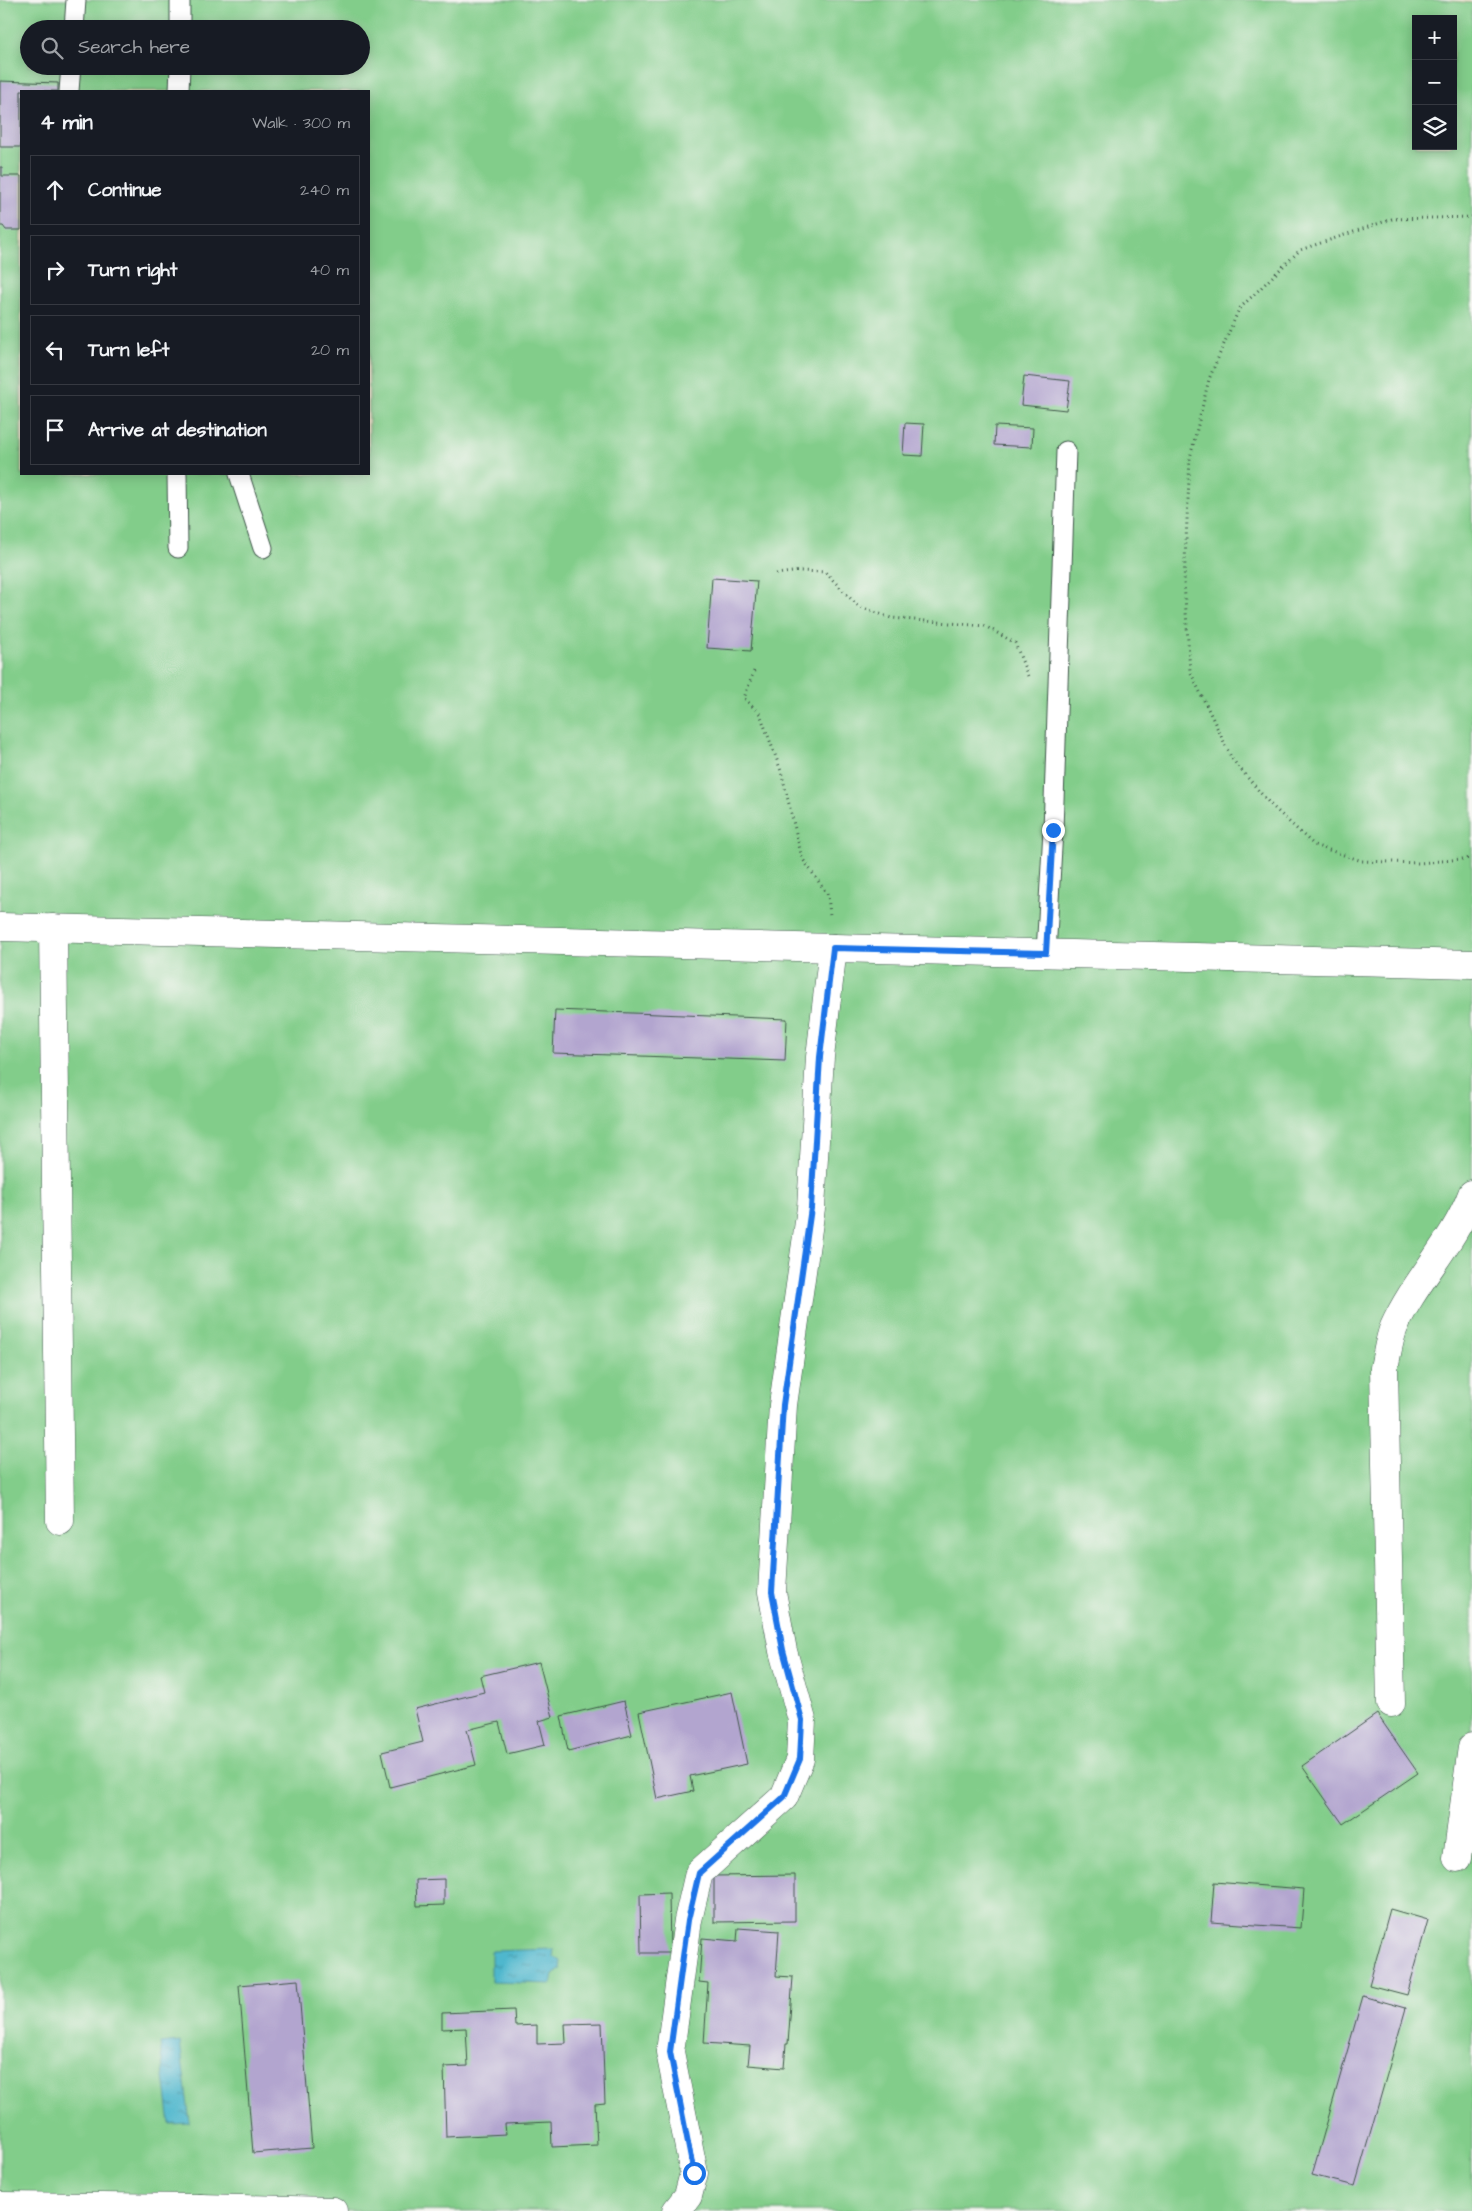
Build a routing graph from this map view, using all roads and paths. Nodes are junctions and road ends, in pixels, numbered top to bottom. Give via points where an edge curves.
1 (76, 0) edge
2 (180, 0) edge
3 (75, 20) edge
4 (180, 20) edge
5 (70, 75) edge
6 (180, 75) edge
7 (69, 90) edge
8 (179, 90) edge
9 (1472, 218) edge
10 (1066, 451) dead end
11 (177, 475) edge
12 (239, 475) edge
13 (178, 548) dead end
14 (262, 548) dead end
15 (776, 574) dead end
16 (754, 671) dead end
17 (1031, 684) dead end
18 (1472, 858) edge
19 (0, 926) edge
20 (53, 928) junction
21 (833, 948) junction
22 (1046, 953) junction
23 (1472, 964) edge
24 (1472, 1194) edge
25 (60, 1521) dead end
26 (1391, 1703) dead end
27 (1472, 1747) edge
28 (1457, 1858) dead end
29 (0, 2206) edge
30 (200, 2210) edge
31 (333, 2211) edge
32 (676, 2211) edge

1 - 3 lane
2 - 4 lane
5 - 7 lane
6 - 8 lane
9 - 18 path via 1392,219 1300,250 1239,309 1209,379 1190,458 1184,582 1190,671 1232,759 1270,804 1314,845 1362,861 1420,863
10 - 22 lane
11 - 13 lane
12 - 14 lane
15 - 17 path via 825,572 858,606 891,618 985,626 1015,643
16 - 21 path via 744,698 760,714 781,772 802,858 828,895
19 - 20 street
20 - 21 street
20 - 25 street
21 - 22 street
21 - 32 street via 820,1057 811,1208 783,1405 772,1592 783,1650 802,1720 800,1759 784,1797 699,1873 688,1920 670,2052 694,2173 688,2196
22 - 23 street
24 - 26 street via 1456,1229 1393,1328 1384,1368
27 - 28 street
29 - 30 street
30 - 31 street

